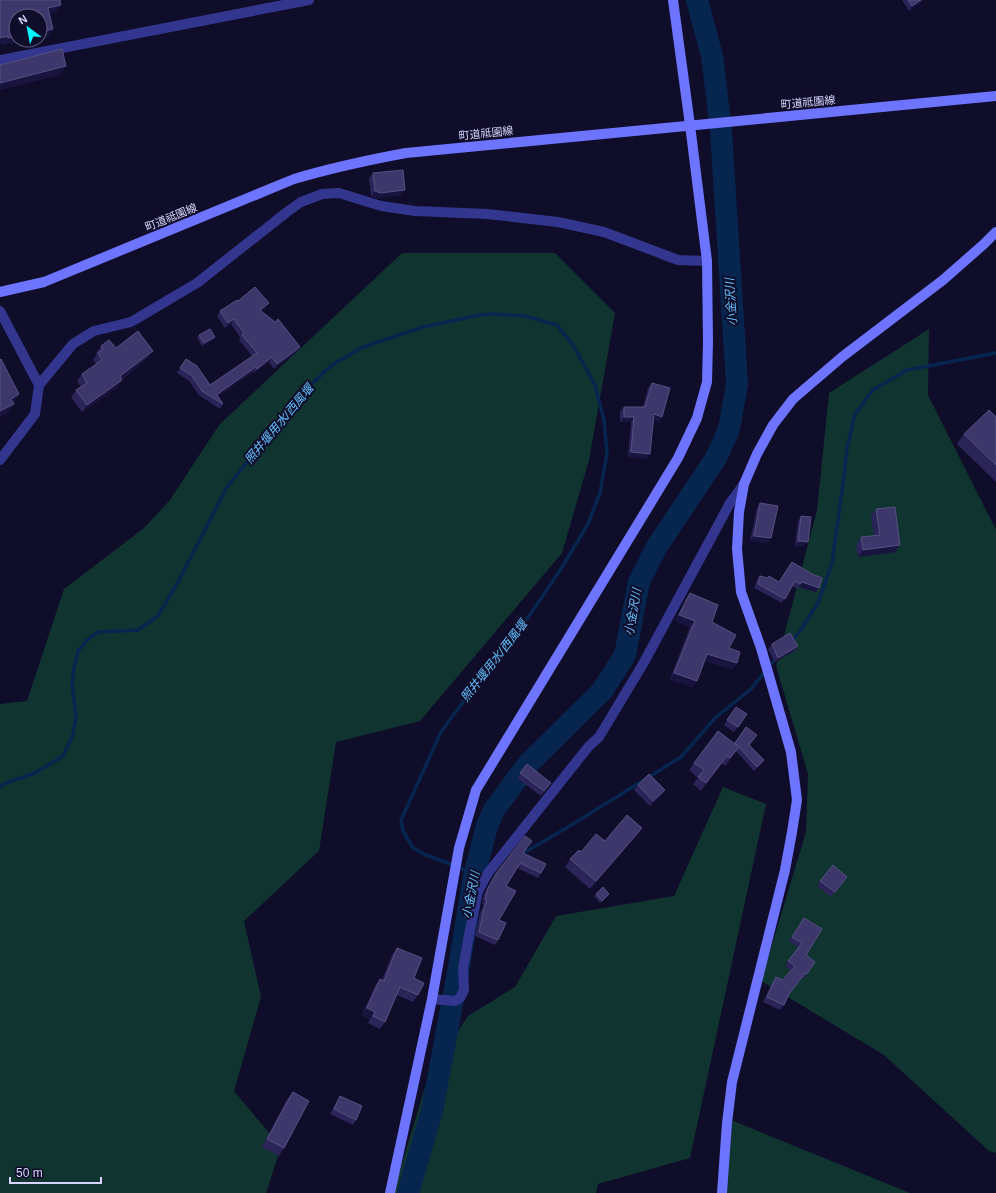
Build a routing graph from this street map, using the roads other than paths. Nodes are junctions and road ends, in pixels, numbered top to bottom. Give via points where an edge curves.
1 (309, 0) edge
2 (672, 0) edge
3 (0, 60) edge
4 (996, 96) edge
5 (690, 125) junction
6 (996, 232) edge
7 (707, 261) junction
8 (0, 292) edge
9 (0, 311) edge
10 (39, 385) junction
11 (0, 460) edge
12 (744, 484) junction
13 (432, 999) junction
14 (390, 1193) edge
15 (722, 1193) edge

1 - 3 street
2 - 5 street
4 - 5 street, 町道祗園線
5 - 7 street
5 - 8 street, 町道祗園線 via 406,153 333,168 294,179 44,282
6 - 12 street via 943,280 793,398 773,425
7 - 10 street via 678,260 604,232 558,222 487,214 415,211 381,206 339,193 322,194 302,202 287,212 197,283 131,322 94,331 73,344
7 - 13 street via 707,382 697,418 678,458 476,790 459,848
9 - 10 street
10 - 11 street via 35,414
12 - 13 street via 730,503 643,664 599,737 589,746 493,867 478,891 464,968 464,990 460,998 456,1001
12 - 15 street via 737,549 741,592 761,648 791,752 797,800 783,877 732,1082
13 - 14 street

